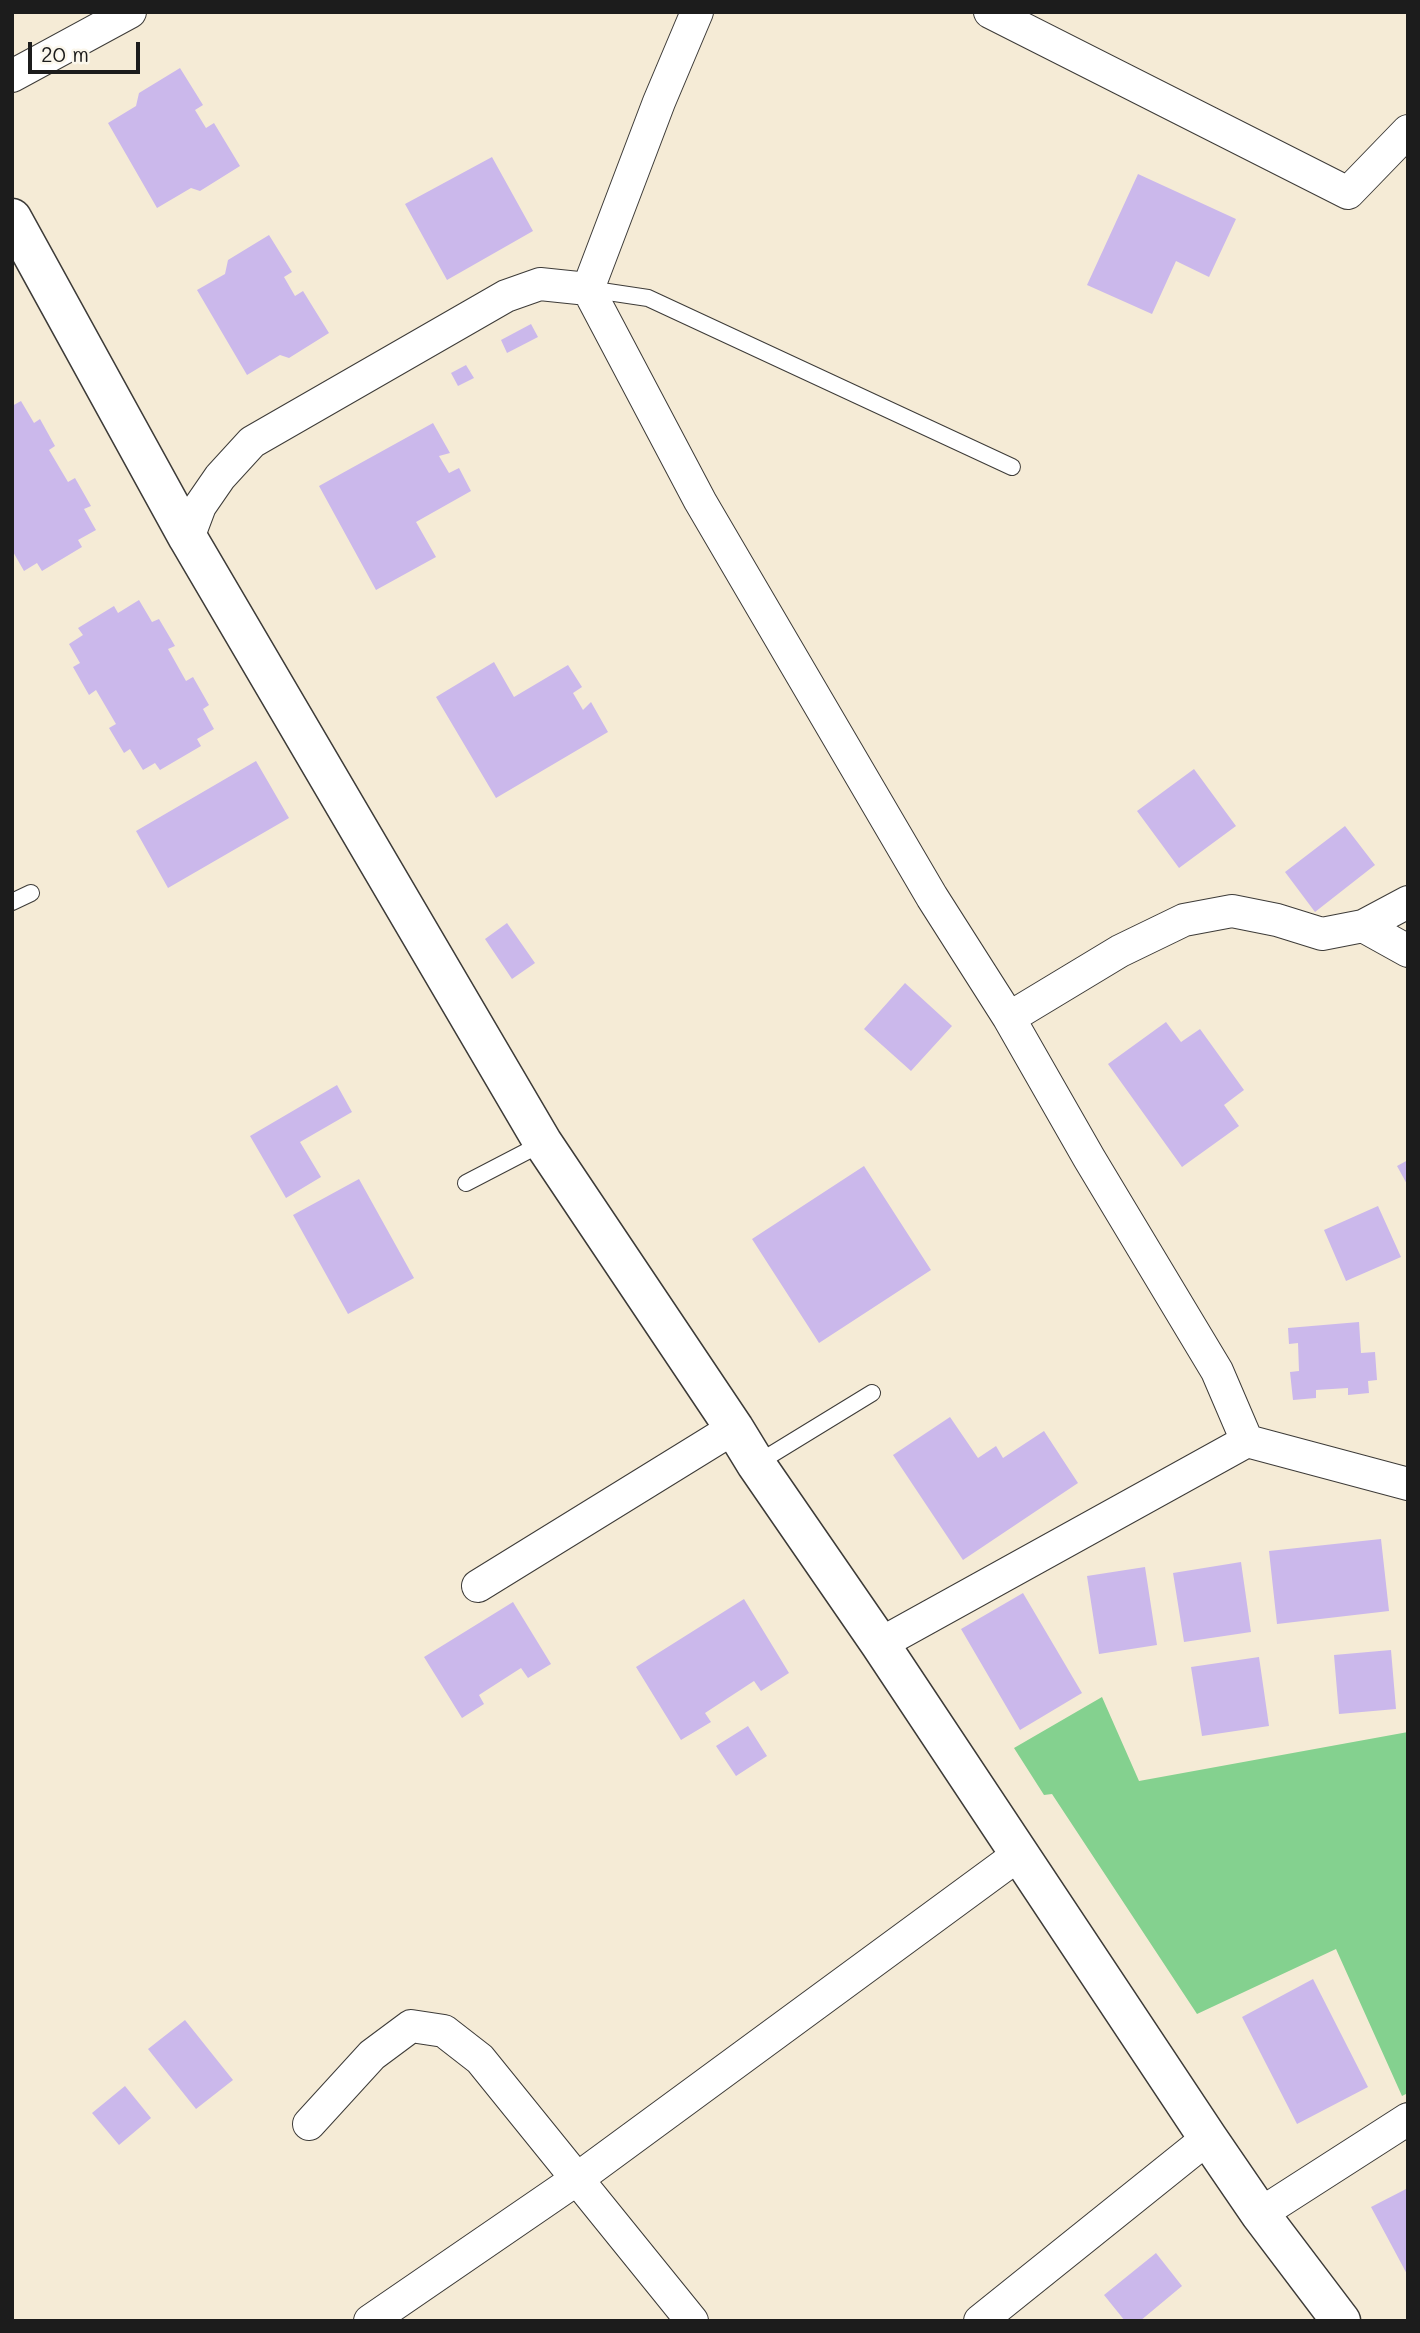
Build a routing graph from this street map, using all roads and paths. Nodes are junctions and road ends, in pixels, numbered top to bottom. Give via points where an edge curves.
1 (130, 12) edge
2 (697, 12) edge
3 (990, 12) edge
4 (12, 76) edge
5 (1408, 131) edge
6 (12, 218) edge
7 (587, 289) junction
8 (1012, 467) dead end
9 (188, 538) junction
10 (31, 893) dead end
11 (12, 902) edge
12 (1408, 902) edge
13 (1363, 926) junction
14 (1408, 951) edge
15 (1009, 1018) junction
16 (543, 1143) junction
17 (466, 1183) dead end
18 (872, 1393) dead end
19 (734, 1428) junction
20 (1247, 1441) junction
21 (756, 1464) junction
22 (1408, 1484) edge
23 (478, 1586) dead end
24 (880, 1644) junction
25 (1018, 1855) junction
26 (1408, 2119) edge
27 (309, 2124) dead end
28 (1208, 2138) junction
29 (577, 2179) junction
30 (1260, 2214) junction
31 (990, 2318) edge
32 (370, 2321) edge
33 (692, 2321) edge
34 (1341, 2321) edge

1 - 4 street
2 - 7 street
3 - 5 street via 1348,193
6 - 9 street
7 - 8 lane via 649,299
7 - 9 street via 540,284 506,296 252,442 220,477
7 - 15 street via 700,501 932,897
9 - 16 street
10 - 11 lane
12 - 13 street
13 - 14 street
13 - 15 street via 1322,934 1231,911 1184,920 1120,951
15 - 20 street via 1217,1371
16 - 17 lane
16 - 19 street
18 - 21 lane
19 - 21 street
19 - 23 street
20 - 22 street
20 - 24 street
21 - 24 street
24 - 25 street
25 - 28 street
25 - 29 street
26 - 30 street
27 - 29 street via 372,2055 411,2026 444,2031 480,2059
28 - 30 street
28 - 31 street
29 - 32 street
29 - 33 street
30 - 34 street

